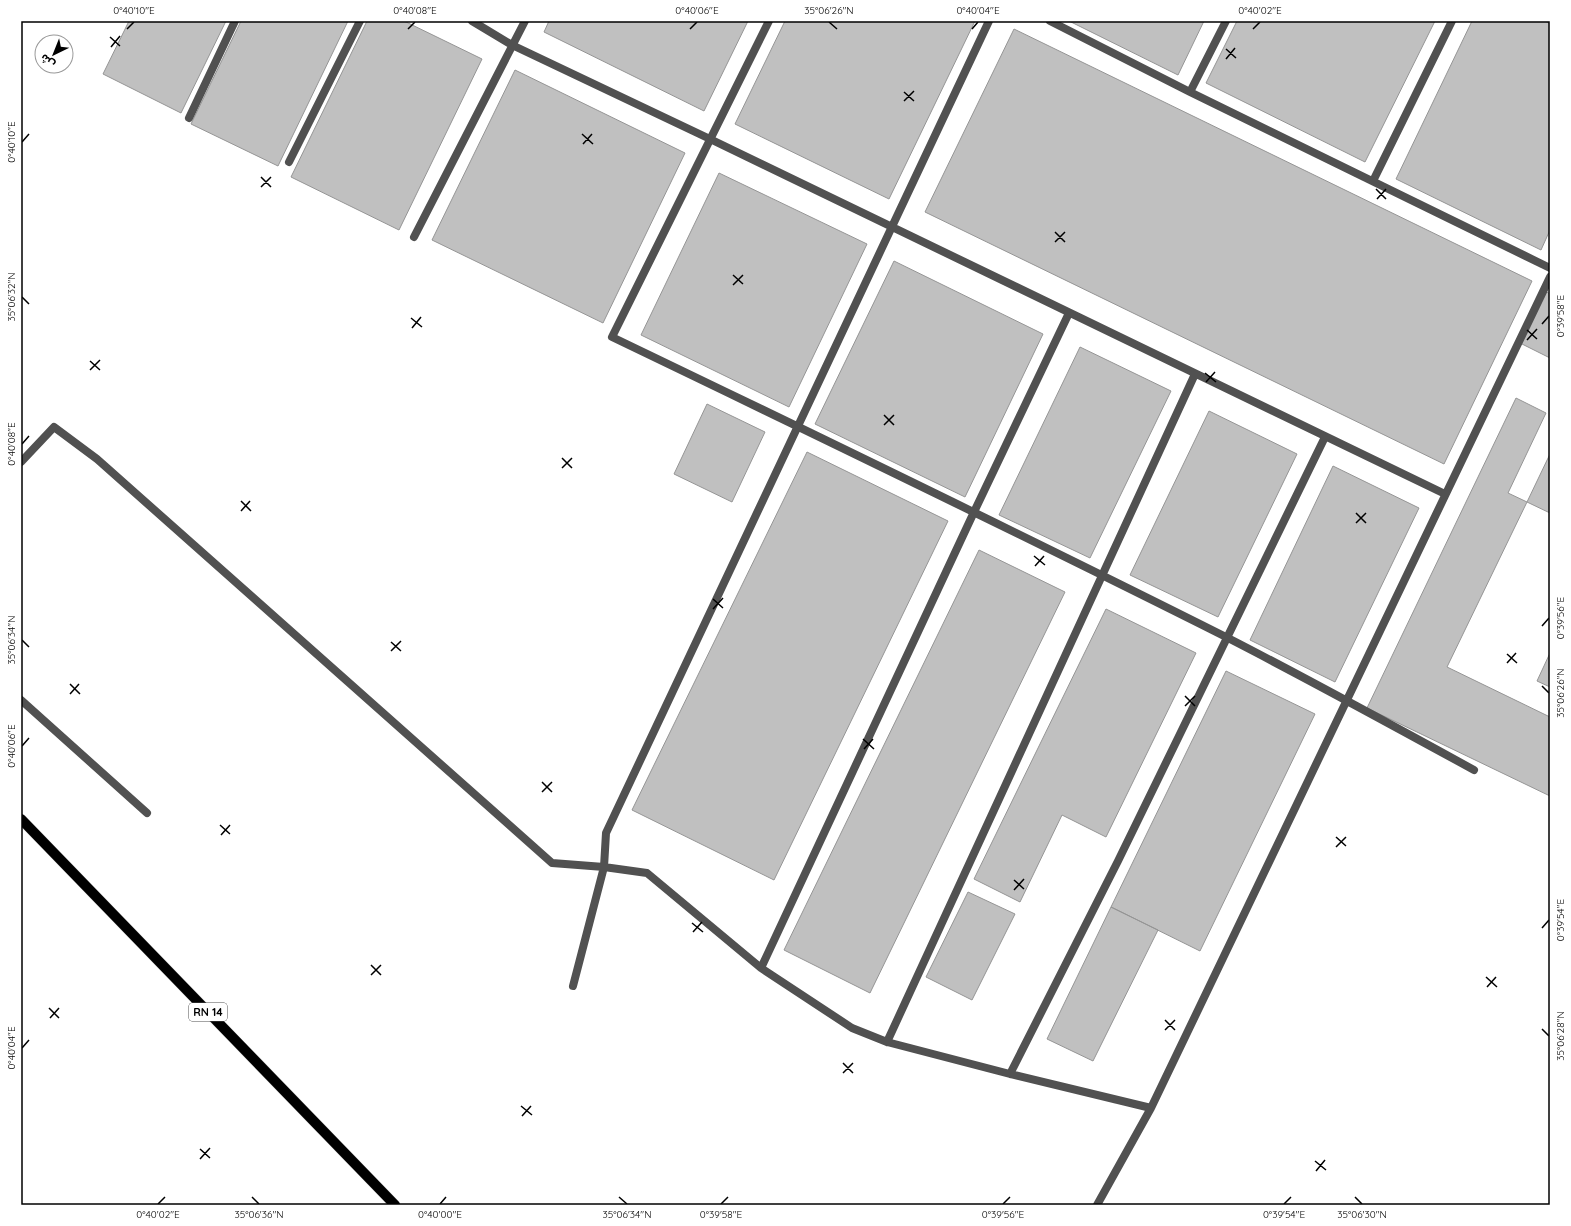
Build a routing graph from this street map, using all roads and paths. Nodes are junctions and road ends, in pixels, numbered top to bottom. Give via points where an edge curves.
1 (235, 21) edge
2 (360, 21) edge
3 (472, 21) edge
4 (524, 21) edge
5 (769, 21) edge
6 (989, 21) edge
7 (1050, 21) edge
8 (1226, 21) edge
9 (1452, 21) edge
10 (512, 45) junction
11 (1190, 92) junction
12 (189, 118) dead end
13 (710, 139) junction
14 (289, 162) dead end
15 (1373, 181) junction
16 (891, 228) junction
17 (414, 237) dead end
18 (1550, 268) edge
19 (1550, 277) edge
20 (1070, 313) junction
21 (1195, 374) junction
22 (798, 426) junction
23 (1325, 437) junction
24 (21, 462) edge
25 (1445, 494) junction
26 (974, 512) junction
27 (1102, 576) junction
28 (1227, 638) junction
29 (21, 700) edge
30 (1346, 700) junction
31 (1474, 770) dead end
32 (147, 813) dead end
33 (21, 819) edge
34 (604, 867) junction
35 (761, 968) junction
36 (573, 986) dead end
37 (887, 1042) junction
38 (1010, 1074) junction
39 (1151, 1108) junction
40 (396, 1205) edge
41 (1098, 1205) edge

1 - 12 street
2 - 14 street
3 - 10 street
4 - 10 street
5 - 13 street
6 - 16 street
7 - 11 street
8 - 11 street
9 - 15 street
10 - 13 street
10 - 17 street
11 - 15 street
13 - 16 street
13 - 22 street via 612,337
15 - 18 street
16 - 20 street
16 - 22 street
19 - 25 street
20 - 21 street
20 - 26 street
21 - 23 street
21 - 27 street
22 - 26 street
22 - 34 street via 606,832
23 - 25 street
23 - 28 street
24 - 34 street via 54,427 97,459 552,863
25 - 30 street
26 - 27 street
26 - 35 street
27 - 28 street
27 - 37 street
28 - 30 street
28 - 38 street
29 - 32 street
30 - 31 street
30 - 39 street
33 - 40 main road, RN 14
34 - 35 street via 647,873
34 - 36 street
35 - 37 street via 852,1028
37 - 38 street
38 - 39 street
39 - 41 street

